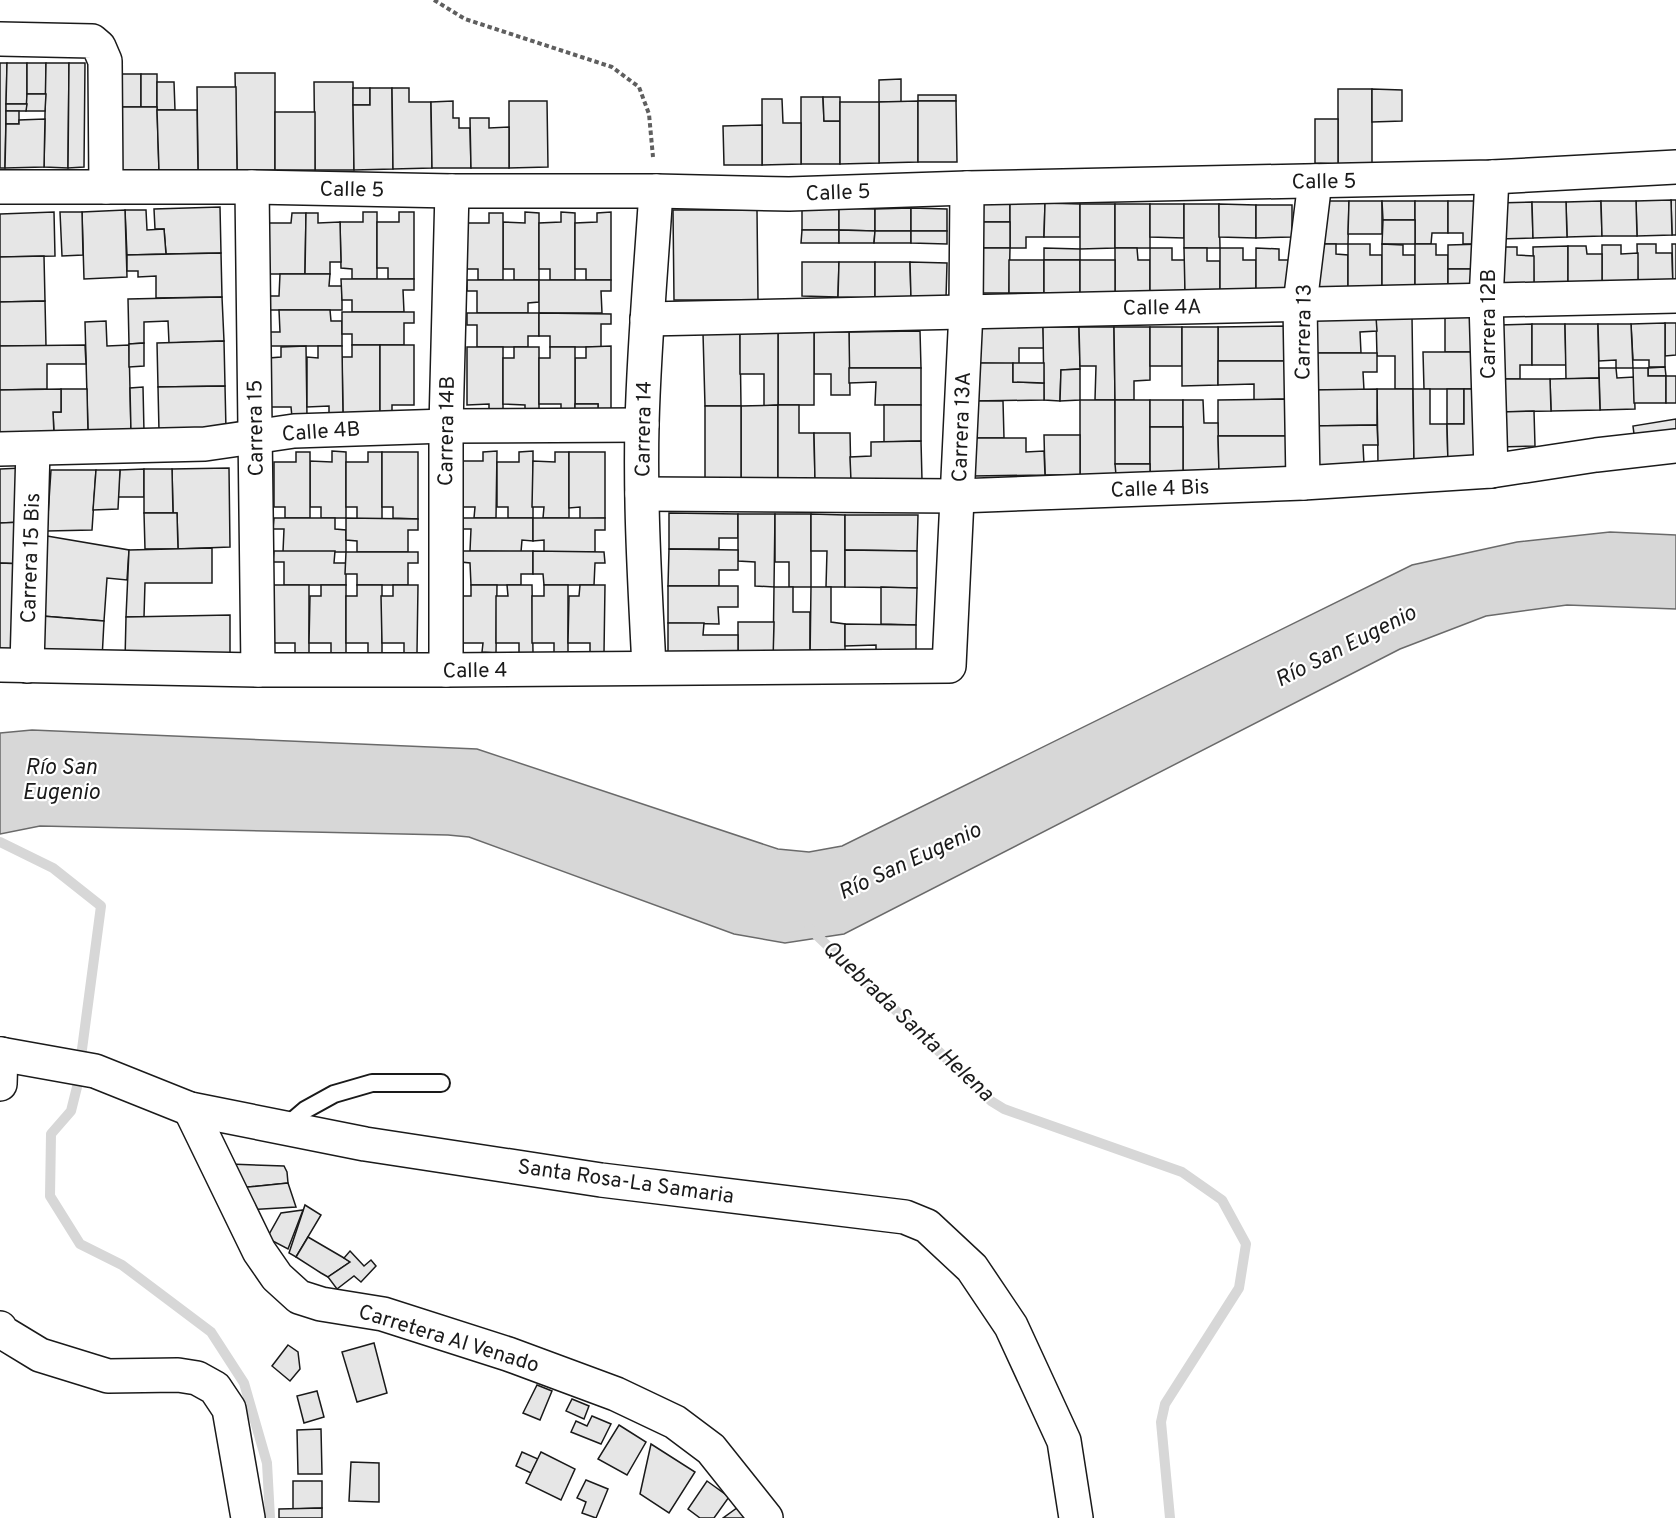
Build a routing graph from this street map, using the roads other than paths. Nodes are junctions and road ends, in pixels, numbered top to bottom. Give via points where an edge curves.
1 (0, 39) edge
2 (1676, 167) edge
3 (1492, 177) junction
4 (1315, 181) junction
5 (106, 186) junction
6 (0, 187) edge
7 (252, 187) junction
8 (967, 188) junction
9 (452, 191) junction
10 (656, 191) junction
11 (1676, 296) edge
12 (1486, 301) junction
13 (1300, 304) junction
14 (966, 311) junction
15 (647, 318) junction
16 (642, 425) junction
17 (446, 426) junction
18 (255, 437) junction
19 (1676, 446) edge
20 (0, 449) edge
21 (33, 449) junction
22 (1491, 471) junction
23 (1304, 483) junction
24 (642, 494) junction
25 (958, 496) junction
26 (14, 665) edge
27 (950, 666) joint
28 (648, 667) junction
29 (258, 670) junction
30 (446, 670) junction
31 (0, 1054) edge
32 (441, 1083) dead end
33 (0, 1084) edge
34 (190, 1109) junction
35 (284, 1128) junction
36 (0, 1328) edge
37 (248, 1518) edge
38 (766, 1518) edge
39 (1076, 1518) edge

1 - 5 street via 92,41 99,47 105,61
2 - 3 street, Calle 5
3 - 4 street, Calle 5
3 - 12 street, Carrera 12B
4 - 8 street, Calle 5
4 - 13 street, Carrera 13
5 - 6 street, Calle 5
5 - 7 street, Calle 5
7 - 9 street, Calle 5
7 - 18 street, Carrera 15
8 - 10 street, Calle 5 via 789,194
8 - 14 street, Carrera 13A
9 - 10 street, Calle 5
9 - 17 street, Carrera 14B
10 - 15 street, Carrera 14
11 - 12 street, Calle 4A
12 - 13 street, Calle 4A
12 - 22 street, Carrera 12B
13 - 14 street, Calle 4A
13 - 23 street, Carrera 13
14 - 15 street, Calle 4A
14 - 25 street, Carrera 13A
15 - 16 street, Carrera 14
16 - 17 street, Calle 4B
16 - 24 street, Carrera 14
17 - 18 street, Calle 4B via 294,431
17 - 30 street, Carrera 14B
18 - 21 street, Calle 4B via 205,444
18 - 29 street, Carrera 15
19 - 22 street, Calle 4 Bis
20 - 21 street, Calle 4B
21 - 26 street, Carrera 15 Bis
22 - 23 street, Calle 4 Bis
23 - 25 street, Calle 4 Bis
24 - 25 street, Calle 4 Bis
24 - 28 street, Carrera 14
25 - 27 street, Carrera 13A
26 - 29 street, Calle 4
27 - 28 street, Calle 4
28 - 30 street, Calle 4
29 - 30 street, Calle 4
31 - 33 street
31 - 34 street, Santa Rosa-La Samaria via 84,1069
32 - 35 lane via 372,1083 334,1094 305,1110
34 - 35 street, Santa Rosa-La Samaria
34 - 38 street, Carretera Al Venado via 259,1251 277,1277 298,1297 383,1314 508,1354 675,1422 711,1449
35 - 39 street, Santa Rosa-La Samaria via 600,1180 905,1217 927,1226 972,1268 1011,1326 1064,1441
36 - 37 street via 40,1355 108,1376 178,1375 197,1378 215,1388 229,1409

